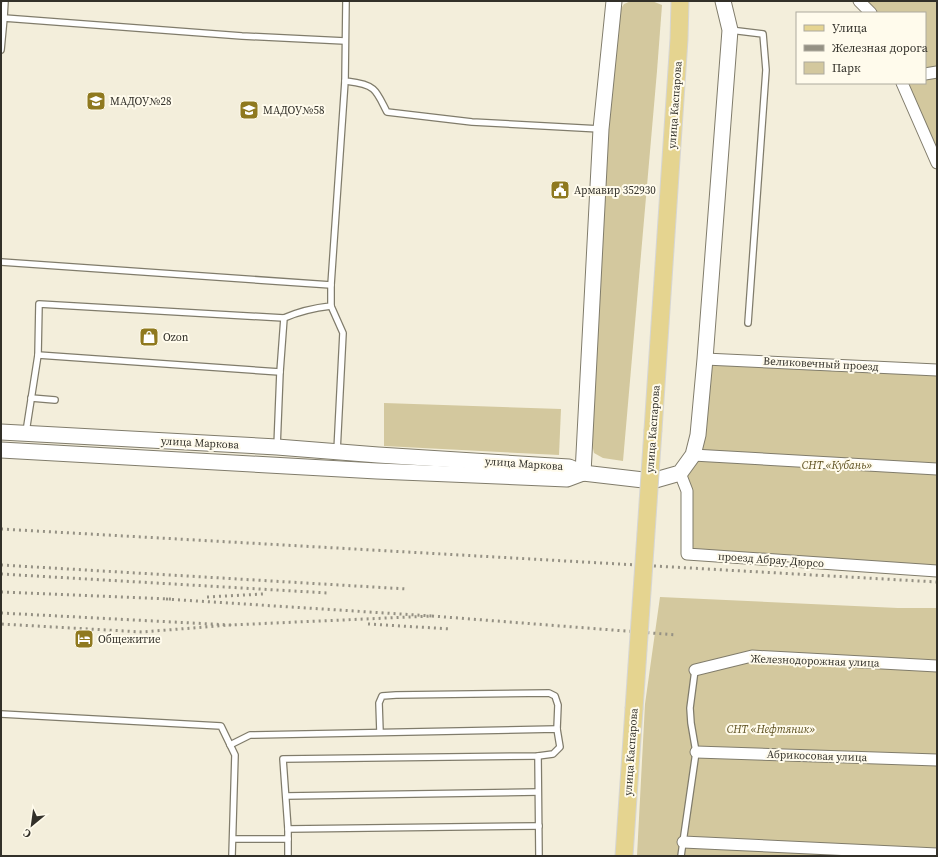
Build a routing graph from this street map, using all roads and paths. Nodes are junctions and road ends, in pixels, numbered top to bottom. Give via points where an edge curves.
1 (5, 1) edge
2 (346, 1) edge
3 (614, 1) edge
4 (680, 1) edge
5 (723, 1) edge
6 (859, 1) edge
7 (870, 12) edge
8 (4, 18) junction
9 (730, 30) junction
10 (345, 41) junction
11 (1, 50) edge
12 (937, 72) edge
13 (926, 74) edge
14 (345, 81) junction
15 (902, 84) edge
16 (601, 129) junction
17 (937, 163) edge
18 (1, 262) edge
19 (331, 285) junction
20 (331, 306) junction
21 (284, 318) junction
22 (748, 323) dead end
23 (38, 356) junction
24 (705, 359) junction
25 (937, 370) edge
26 (280, 372) junction
27 (31, 398) junction
28 (55, 400) dead end
29 (1, 432) edge
30 (26, 433) junction
31 (277, 447) junction
32 (1, 450) edge
33 (24, 451) junction
34 (337, 451) junction
35 (693, 455) junction
36 (275, 466) junction
37 (336, 469) junction
38 (937, 469) edge
39 (680, 472) junction
40 (582, 473) junction
41 (937, 572) edge
42 (937, 666) edge
43 (695, 670) joint
44 (1, 714) edge
45 (557, 729) junction
46 (380, 732) junction
47 (230, 745) junction
48 (696, 752) junction
49 (538, 756) junction
50 (937, 760) edge
51 (538, 792) junction
52 (286, 796) junction
53 (539, 826) junction
54 (288, 829) junction
55 (233, 839) junction
56 (288, 839) junction
57 (683, 842) junction
58 (937, 854) edge
59 (232, 856) edge
60 (288, 856) edge
61 (539, 856) edge
62 (624, 856) edge
63 (681, 856) edge

1 - 8 lane
2 - 10 lane
3 - 16 main road
4 - 62 main road, улица Каспарова, bridge
5 - 9 main road
6 - 7 street
8 - 10 lane
8 - 11 lane
9 - 22 lane via 763,34 766,57
9 - 24 main road
10 - 14 lane
12 - 13 street
14 - 16 lane via 373,89 386,112 472,122
14 - 19 lane
15 - 17 street
16 - 40 main road
18 - 19 lane
19 - 20 lane
20 - 21 lane via 299,312
20 - 34 lane via 342,333
21 - 23 lane via 39,304
21 - 26 lane
23 - 26 lane
23 - 27 lane
24 - 25 street, Великовечный проезд
24 - 35 main road via 698,434
26 - 31 lane
27 - 28 lane
27 - 30 lane
29 - 30 main road, улица Маркова
30 - 31 main road, улица Маркова
30 - 33 street
31 - 34 main road, улица Маркова
31 - 36 street
32 - 33 main road, улица Маркова
33 - 36 main road, улица Маркова
34 - 37 street
34 - 40 main road, улица Маркова via 569,467
35 - 38 street
35 - 39 main road
36 - 37 main road, улица Маркова
37 - 40 main road, улица Маркова via 567,479
39 - 40 main road via 652,481
39 - 41 street, проезд Абрау-Дюрсо via 687,491 687,554
42 - 43 street, Железнодорожная улица via 752,656
43 - 48 lane via 690,723
44 - 47 lane via 221,726
45 - 46 lane
45 - 46 lane via 558,705 555,696 549,693 396,695 382,696 379,704
45 - 49 lane via 560,747 553,754
46 - 47 lane via 250,735
47 - 55 lane via 235,756
48 - 50 street, Абрикосовая улица
48 - 57 lane
49 - 51 lane
49 - 52 lane via 283,759
51 - 52 lane
51 - 53 lane
52 - 54 lane
53 - 54 lane
53 - 61 lane
54 - 56 lane
55 - 56 lane
55 - 59 lane
56 - 60 lane
57 - 58 street
57 - 63 lane

